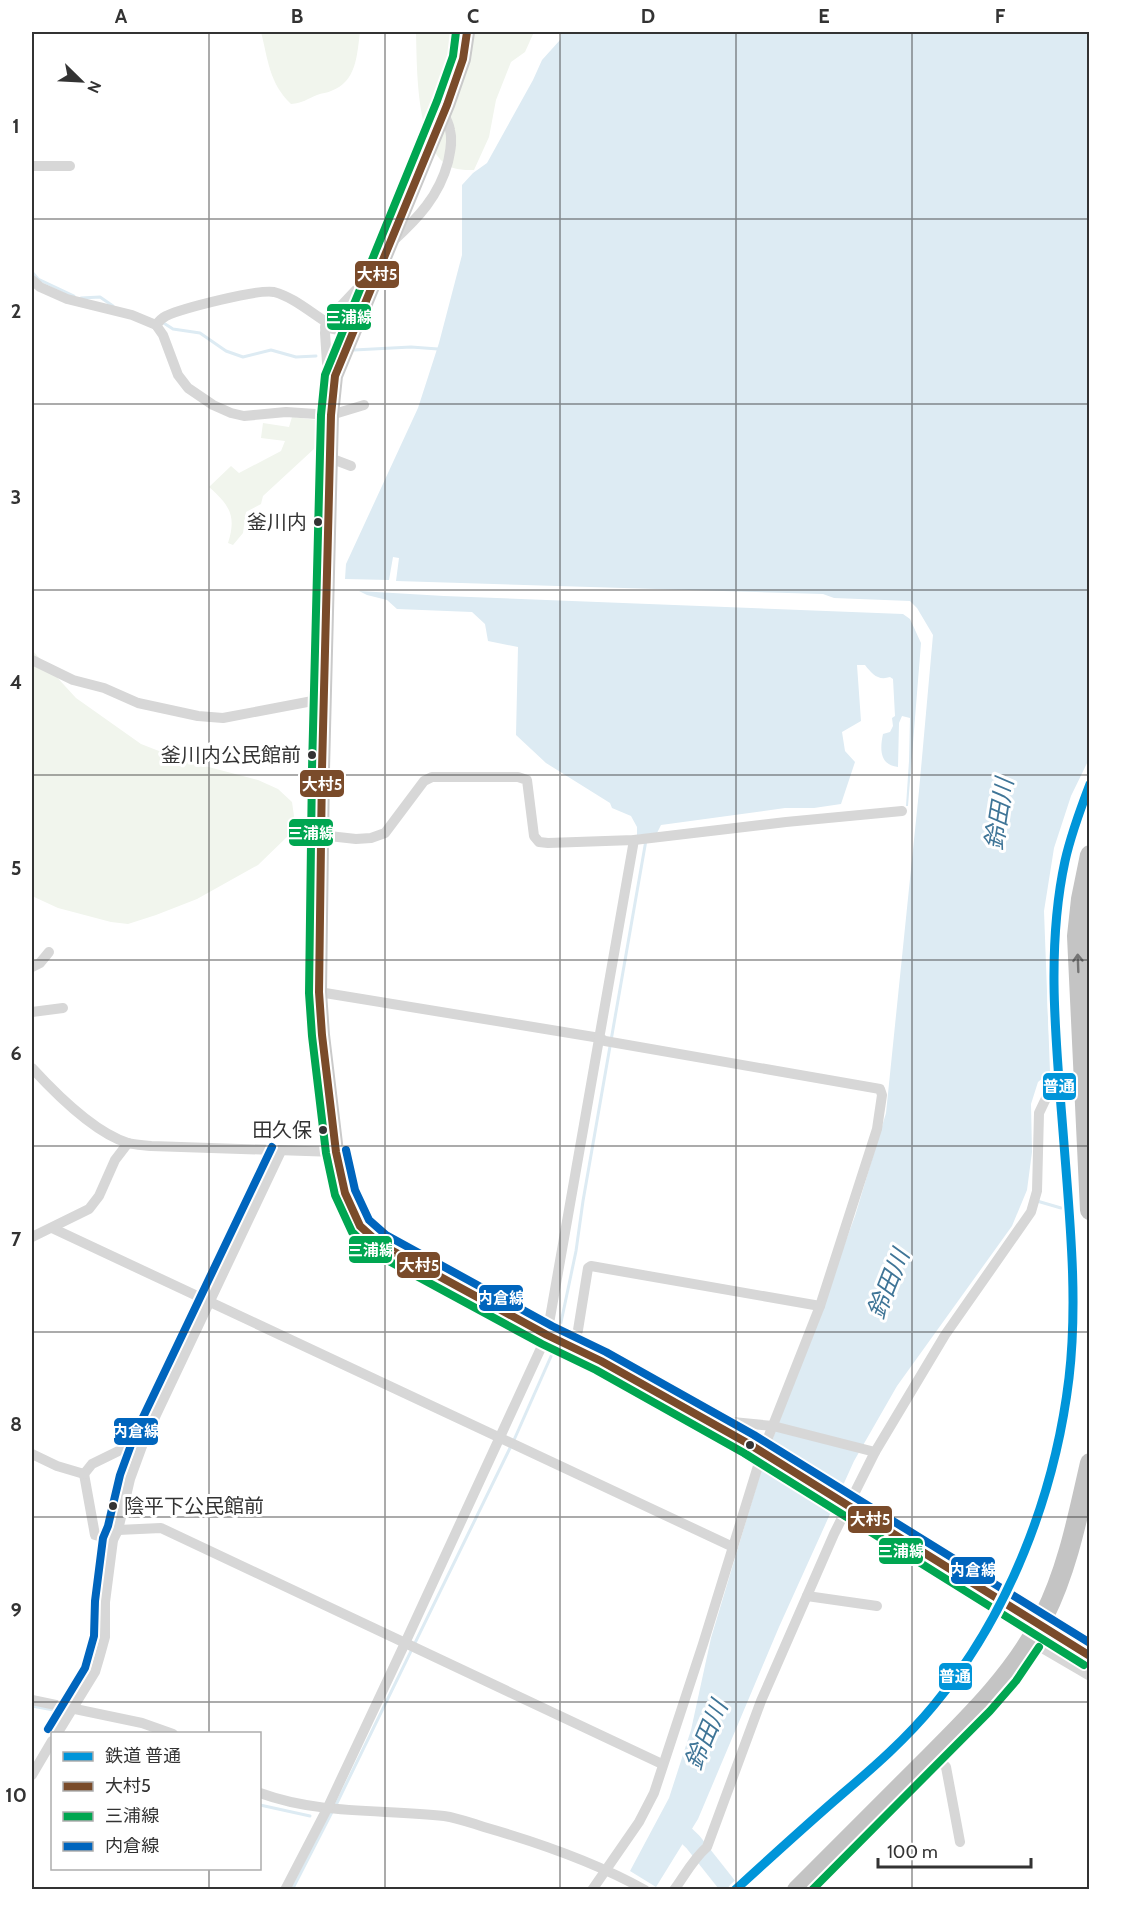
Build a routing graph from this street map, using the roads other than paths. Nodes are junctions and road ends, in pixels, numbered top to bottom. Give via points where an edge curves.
1 (467, 32) edge
2 (443, 112) junction
3 (32, 166) edge
4 (70, 166) dead end
5 (388, 245) junction
6 (32, 280) edge
7 (371, 286) junction
8 (159, 321) junction
9 (326, 325) junction
10 (352, 333) junction
11 (335, 376) junction
12 (364, 405) dead end
13 (331, 415) junction
14 (330, 458) junction
15 (351, 466) dead end
16 (32, 660) edge
17 (323, 699) junction
18 (902, 811) dead end
19 (321, 835) junction
20 (636, 840) junction
21 (1089, 855) edge
22 (49, 952) dead end
23 (32, 967) edge
24 (319, 992) junction
25 (63, 1008) dead end
26 (32, 1012) edge
27 (602, 1040) junction
28 (32, 1068) edge
29 (1049, 1092) dead end
30 (128, 1143) junction
31 (281, 1151) junction
32 (336, 1152) junction
33 (1089, 1210) edge
34 (52, 1228) junction
35 (32, 1237) edge
36 (208, 1301) junction
37 (820, 1306) junction
38 (558, 1340) junction
39 (706, 1419) junction
40 (776, 1427) junction
41 (145, 1438) junction
42 (502, 1438) junction
43 (870, 1451) junction
44 (762, 1453) junction
45 (32, 1454) edge
46 (1089, 1463) edge
47 (84, 1474) junction
48 (115, 1535) junction
49 (734, 1547) junction
50 (807, 1596) junction
51 (877, 1606) dead end
52 (1030, 1641) junction
53 (410, 1645) junction
54 (1088, 1655) edge
55 (1089, 1676) edge
56 (32, 1700) edge
57 (72, 1709) junction
58 (58, 1732) edge
59 (167, 1732) edge
60 (51, 1743) edge
61 (933, 1755) junction
62 (662, 1764) junction
63 (32, 1775) edge
64 (261, 1793) edge
65 (329, 1808) junction
66 (960, 1842) dead end
67 (608, 1870) junction
68 (285, 1890) edge
69 (592, 1890) edge
70 (645, 1890) edge
71 (674, 1890) edge
72 (797, 1890) edge

1 - 2 main road via 463,58
2 - 5 main road
2 - 5 street via 451,131 451,151 444,177 434,199
3 - 4 street
5 - 7 main road
6 - 8 street via 67,299
7 - 9 street via 356,290
7 - 10 main road
8 - 9 street via 201,304 272,292 288,298
8 - 13 street via 178,375 188,388 213,405 244,416 286,412
9 - 10 street
9 - 11 street via 327,363
10 - 11 main road
11 - 13 main road
12 - 13 street
13 - 14 main road
14 - 15 street
14 - 17 main road
16 - 17 street via 73,680 138,703 198,716 223,718
17 - 19 main road
18 - 20 street
19 - 20 street via 356,839 385,833 424,781 432,777 518,777 527,780 538,842
19 - 24 main road
20 - 27 street
33 -> 21 highway via 1077,936
22 - 23 street
24 - 27 street
24 - 32 main road
25 - 26 street
27 - 37 street via 880,1089 876,1129
27 - 38 street
28 - 30 street via 100,1130
29 - 43 street via 1039,1113 1033,1207
30 - 31 street
30 - 34 street via 89,1209
31 - 32 street
31 - 36 street
32 - 38 main road via 345,1193 360,1226 380,1244
34 - 35 street
34 - 36 street
36 - 41 street
36 - 42 street
37 - 38 street via 591,1266 578,1330
37 - 40 street
38 - 39 main road
38 - 42 street
39 - 40 street
39 - 44 main road
40 - 43 street
40 - 44 street
41 - 47 street via 92,1464
41 - 48 street
42 - 49 street
42 - 53 street
43 - 50 street
44 - 49 street
44 - 54 main road, bridge
45 - 47 street
46 - 52 highway via 1060,1575
47 - 48 street via 95,1535
48 - 53 street via 160,1528
48 - 57 street via 105,1602 105,1637 95,1672
49 - 62 street
50 - 51 street
50 - 71 street via 760,1701 707,1847 695,1857
52 - 55 street
52 - 61 highway via 1007,1675
53 - 62 street
53 - 65 street
56 - 57 street
57 - 58 street
57 - 59 street
60 - 63 street
61 - 66 street via 946,1767 958,1801
61 - 72 highway
62 - 67 street via 654,1793
64 - 65 street
65 - 67 street via 446,1816
65 - 68 street
67 - 69 street
67 - 70 street

